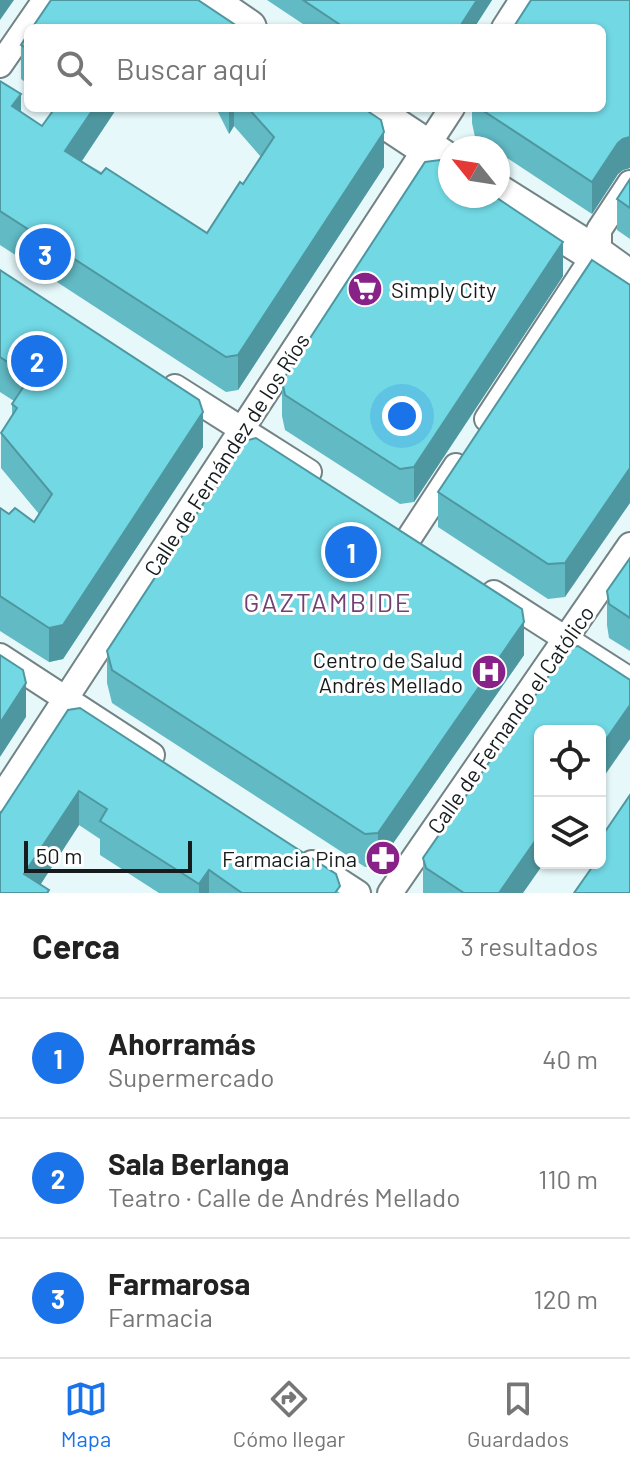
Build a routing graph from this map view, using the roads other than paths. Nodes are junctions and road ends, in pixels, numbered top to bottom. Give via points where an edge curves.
1 (45, 0) edge
2 (207, 0) edge
3 (522, 0) edge
4 (28, 24) edge
5 (242, 24) edge
6 (507, 24) edge
7 (24, 30) edge
8 (0, 65) edge
9 (373, 112) edge
10 (451, 112) edge
11 (444, 136) edge
12 (438, 155) edge
13 (630, 183) edge
14 (510, 201) edge
15 (595, 254) junction
16 (630, 279) edge
17 (160, 377) edge
18 (242, 429) junction
19 (334, 488) edge
20 (384, 521) edge
21 (630, 545) edge
22 (475, 580) edge
23 (566, 639) junction
24 (0, 656) edge
25 (630, 680) edge
26 (66, 698) junction
27 (170, 767) edge
28 (0, 799) edge
29 (289, 847) edge
30 (358, 893) edge
31 (390, 893) edge

1 - 4 street
2 - 5 street
3 - 6 street
7 - 8 street
9 - 12 street
10 - 11 street, Calle de Fernández de los Ríos
12 - 18 street, Calle de Fernández de los Ríos
13 - 15 street via 599,230
14 - 15 street
15 - 16 street
15 - 20 street via 470,445 416,542
17 - 18 street
18 - 19 street
18 - 26 street, Calle de Fernández de los Ríos
21 - 23 street, Calle de Fernando el Católico
22 - 23 street
23 - 25 street
23 - 31 street, Calle de Fernando el Católico
24 - 26 street
26 - 27 street
26 - 28 street, Calle de Fernández de los Ríos
29 - 30 street

